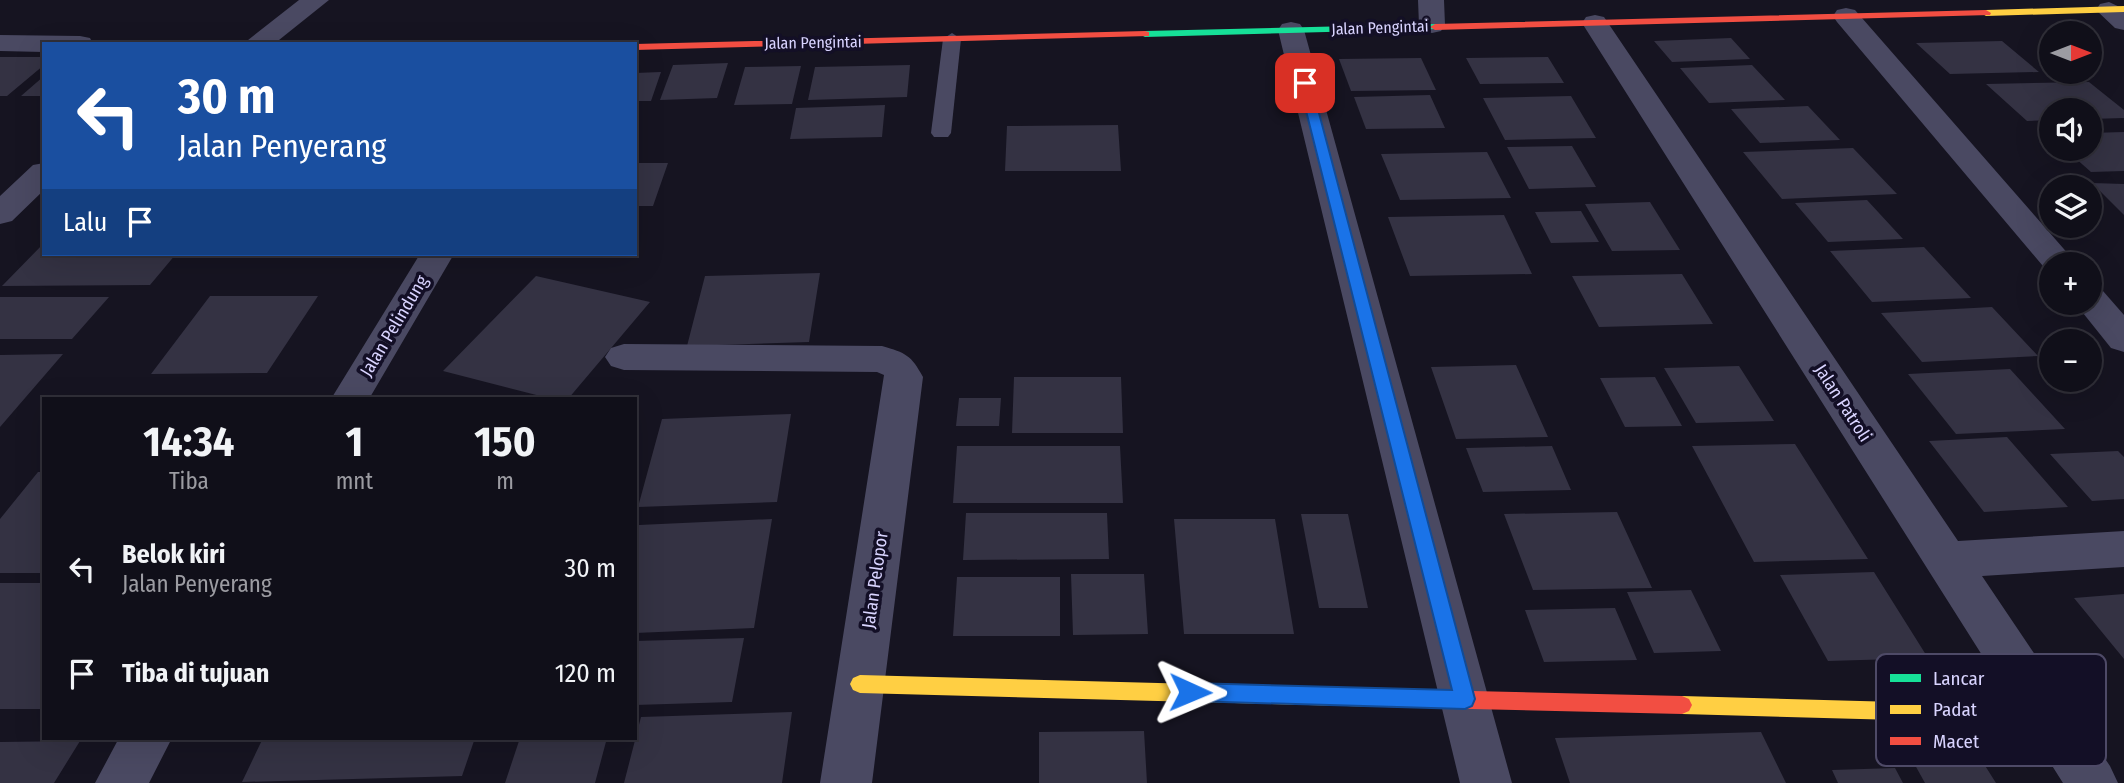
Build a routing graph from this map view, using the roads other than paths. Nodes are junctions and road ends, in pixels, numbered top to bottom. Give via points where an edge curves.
1 (316, 0) edge
2 (1866, 11) edge
3 (1431, 13) edge
4 (2119, 14) edge
5 (1595, 23) junction
6 (1291, 30) junction
7 (952, 39) junction
8 (259, 42) edge
9 (0, 43) edge
10 (42, 44) edge
11 (637, 47) edge
12 (941, 133) dead end
13 (42, 174) edge
14 (0, 214) edge
15 (2051, 252) edge
16 (436, 256) edge
17 (2102, 313) edge
18 (2124, 339) edge
19 (624, 357) dead end
20 (352, 397) edge
21 (2124, 549) edge
22 (1946, 560) junction
23 (2007, 654) edge
24 (860, 684) junction
25 (1465, 699) junction
26 (1876, 710) edge
27 (146, 740) edge
28 (2081, 766) edge
29 (121, 783) edge
30 (846, 783) edge
31 (1486, 783) edge
32 (2092, 783) edge

1 - 8 street
2 - 4 street, Jalan Pengintai
2 - 5 street, Jalan Pengintai
2 - 15 street
3 - 5 street, Jalan Pengintai
3 - 6 street, Jalan Pengintai
5 - 22 street, Jalan Patroli
6 - 7 street, Jalan Pengintai
6 - 25 street
7 - 11 street, Jalan Pengintai
7 - 12 lane
9 - 10 street
13 - 14 street
16 - 20 street, Jalan Pelindung
17 - 18 street
19 - 24 street, Jalan Pelopor via 883,359 898,366 904,377
21 - 22 street
22 - 23 street, Jalan Patroli
24 - 25 street
24 - 30 street, Jalan Pelopor
25 - 26 street
25 - 31 street
27 - 29 street
28 - 32 street, Jalan Patroli

